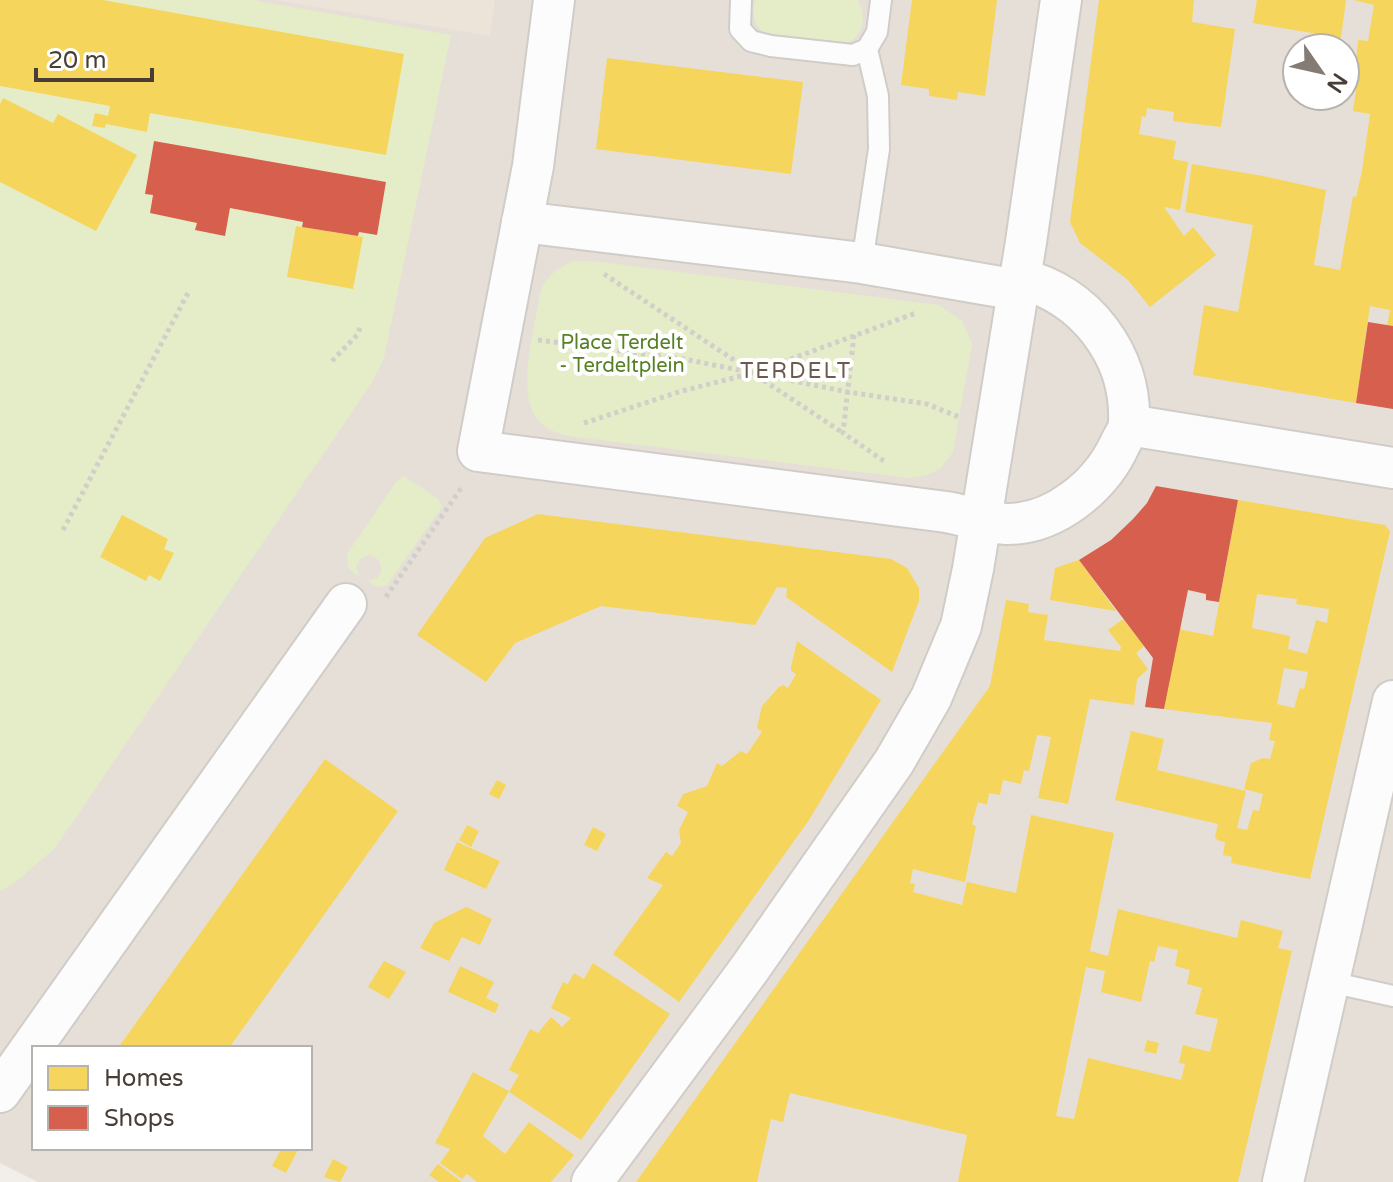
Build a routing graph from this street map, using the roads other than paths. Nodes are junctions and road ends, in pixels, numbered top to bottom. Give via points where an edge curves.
1 (554, 0) edge
2 (741, 0) edge
3 (881, 0) edge
4 (1061, 0) edge
5 (867, 49) junction
6 (522, 222) junction
7 (862, 263) junction
8 (1019, 285) junction
9 (1129, 425) junction
10 (1393, 468) edge
11 (981, 519) junction
12 (346, 604) road end
13 (1393, 701) edge
14 (1330, 982) junction
15 (1393, 996) edge
16 (33, 1046) edge
17 (32, 1047) edge
18 (0, 1092) edge
19 (592, 1182) edge
20 (1283, 1182) edge

1 - 6 street
2 - 5 lane via 740,29 751,41 837,55
3 - 5 lane via 877,32
4 - 8 street
5 - 7 lane via 878,96 879,149
6 - 7 street
6 - 11 street via 478,451
7 - 8 street
8 - 9 street via 1041,284 1063,295 1095,323 1114,351 1126,390
8 - 11 street
9 - 10 street
9 - 11 street via 1113,459 1083,495 1040,517 1006,524
11 - 19 street via 961,626 931,698 894,762
12 - 16 street
13 - 14 street
14 - 15 lane
14 - 20 street
17 - 18 street

